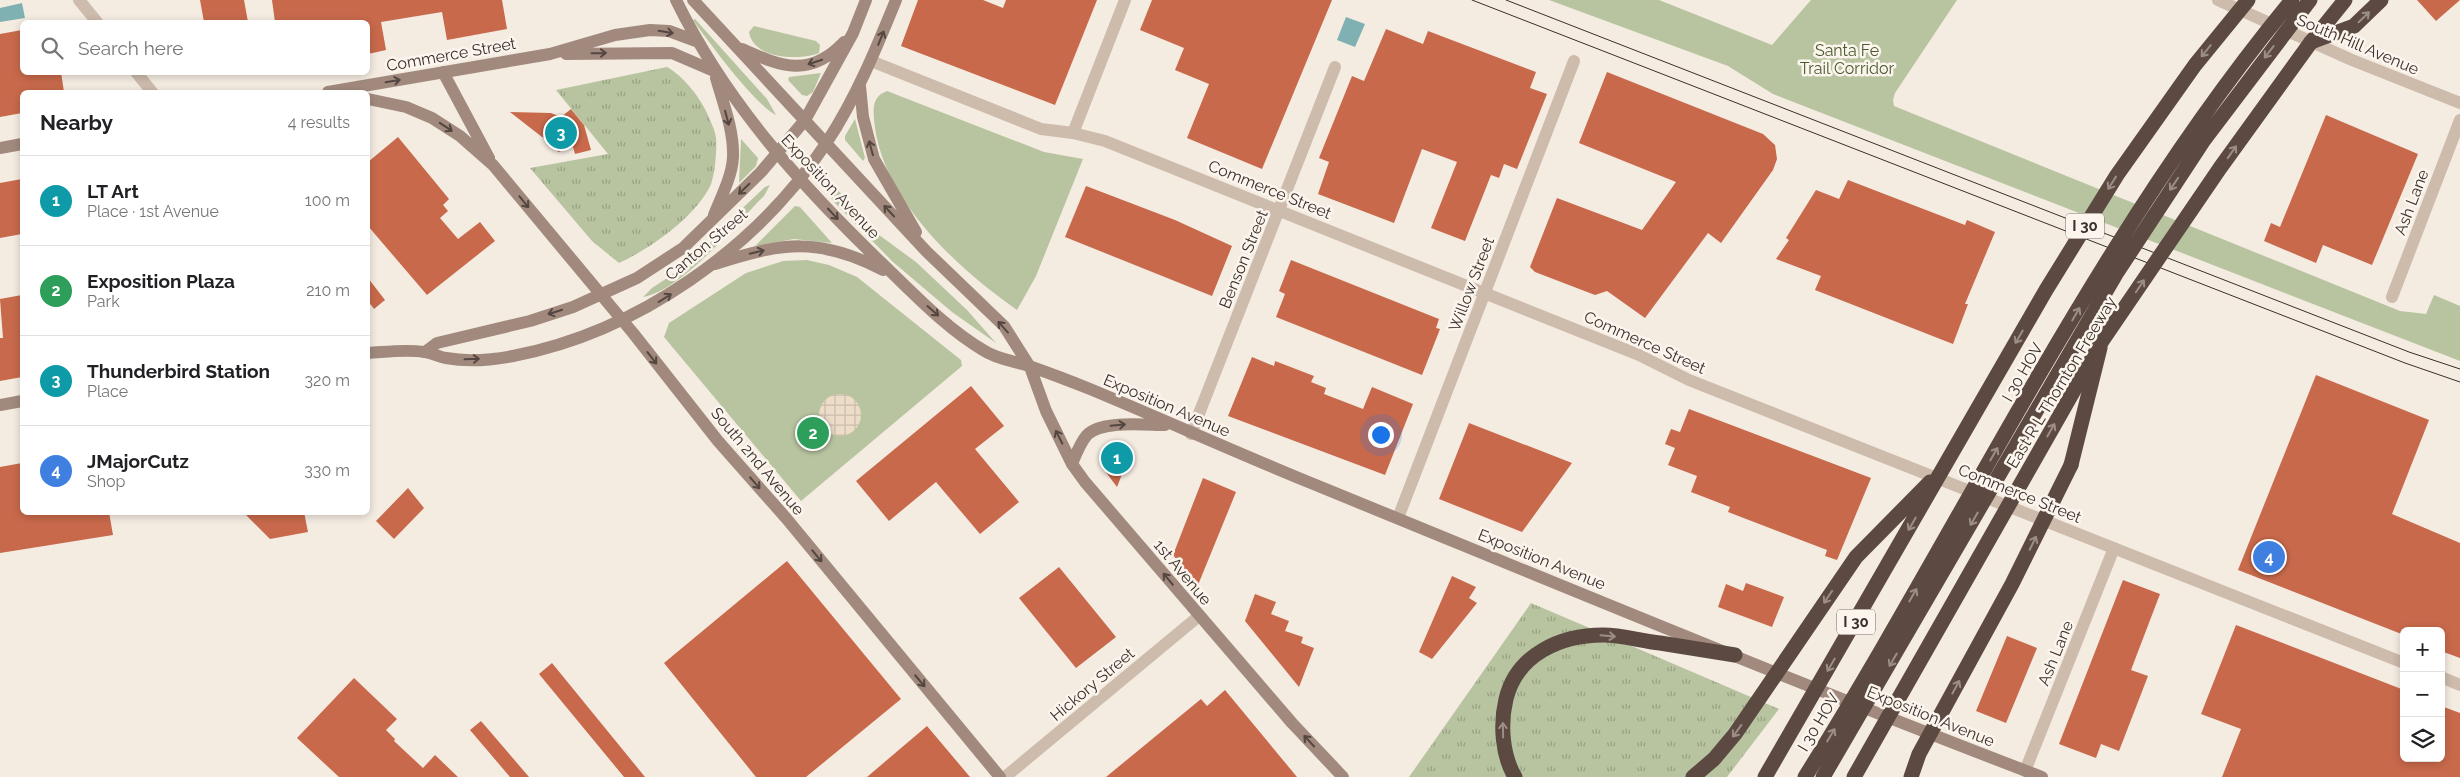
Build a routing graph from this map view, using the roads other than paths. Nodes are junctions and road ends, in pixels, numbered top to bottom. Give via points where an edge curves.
1 (79, 0) edge
2 (693, 0) edge
3 (866, 0) edge
4 (896, 0) edge
5 (1125, 0) edge
6 (2218, 0) edge
7 (2248, 0) edge
8 (2292, 0) edge
9 (2310, 0) edge
10 (2345, 0) edge
11 (2381, 0) edge
12 (678, 1) edge
13 (95, 20) edge
14 (853, 33) junction
15 (696, 41) junction
16 (2311, 42) junction
17 (738, 47) junction
18 (550, 54) junction
19 (871, 61) junction
20 (1574, 61) dead end
21 (1335, 67) dead end
22 (714, 71) junction
23 (443, 72) junction
24 (138, 75) edge
25 (860, 86) junction
26 (150, 90) edge
27 (340, 90) edge
28 (370, 99) edge
29 (2460, 103) edge
30 (805, 120) junction
31 (2460, 120) edge
32 (1073, 133) junction
33 (826, 143) junction
34 (20, 144) edge
35 (0, 148) edge
36 (778, 154) junction
37 (493, 165) junction
38 (799, 178) junction
39 (1279, 211) junction
40 (712, 220) junction
41 (927, 252) junction
42 (710, 265) junction
43 (897, 278) junction
44 (1484, 293) junction
45 (601, 295) junction
46 (2392, 297) dead end
47 (622, 320) junction
48 (2102, 341) junction
49 (424, 352) junction
50 (370, 353) edge
51 (1030, 367) junction
52 (20, 401) edge
53 (0, 405) edge
54 (1169, 425) junction
55 (1191, 434) junction
56 (1072, 464) junction
57 (1945, 467) junction
58 (1398, 518) junction
59 (2114, 548) junction
60 (1199, 616) junction
61 (1735, 655) junction
62 (2400, 660) edge
63 (2445, 679) edge
64 (2460, 685) edge
65 (2025, 770) junction
66 (1000, 777) edge
67 (1005, 777) edge
68 (1342, 777) edge
69 (1515, 777) edge
70 (1693, 777) edge
71 (1765, 777) edge
72 (1805, 777) edge
73 (1823, 777) edge
74 (1854, 777) edge
75 (1911, 777) edge
76 (2042, 777) edge

1 - 13 street
2 - 17 main road, Exposition Avenue
3 - 14 main road, Canton Street
19 -> 4 main road, Canton Street
5 - 32 street
6 - 29 street, South Hill Avenue
7 -> 57 highway, I 30, bridge via 2195,65 2117,175 2046,290
72 -> 8 highway, I 30 HOV, bridge via 2117,246 2186,140
9 -> 73 highway, I 30 HOV, bridge via 2204,140 2126,259
10 - 16 highway, East R L Thornton Freeway
16 -> 11 highway via 2354,26
12 - 15 main road, Exposition Avenue
14 -> 17 main road via 824,59 794,66 777,65
14 - 30 main road, Canton Street
18 -> 15 main road, Commerce Street via 615,35 650,30 669,31
15 - 22 main road, Exposition Avenue
48 -> 16 highway, East R L Thornton Freeway, bridge
17 - 30 main road, Exposition Avenue
18 -> 22 main road, Commerce Street via 672,53
18 - 23 main road, Commerce Street
19 - 25 main road, Canton Street
19 - 32 street, Commerce Street via 1041,129
20 - 44 street, Willow Street
21 - 39 street, Benson Street
22 - 36 main road, Exposition Avenue
22 -> 40 main road via 730,128 733,158 728,181
27 -> 23 main road, Commerce Street
23 - 37 main road, South 2nd Avenue
24 - 26 street
25 - 33 main road, Canton Street
41 -> 25 main road via 874,159 863,117
28 -> 37 main road, South 2nd Avenue via 406,107 432,118 460,136
30 - 33 main road, Exposition Avenue
30 - 36 main road, Canton Street
31 - 46 street, Ash Lane
32 - 39 street, Commerce Street via 1106,140
33 - 38 main road, Canton Street
41 -> 33 main road, Exposition Avenue
34 - 35 main road
36 - 38 main road, Exposition Avenue
36 -> 40 main road, Canton Street
37 -> 45 main road, South 2nd Avenue
38 - 42 main road, Canton Street via 771,210
38 -> 43 main road, Exposition Avenue
39 - 44 street, Commerce Street
39 - 55 street, Benson Street
40 - 45 main road, Canton Street via 675,254 637,278
51 -> 41 main road, Exposition Avenue via 1004,326
42 -> 43 main road via 771,248 802,246 833,249 856,256
47 -> 42 main road, Canton Street via 686,285
43 -> 51 main road, Exposition Avenue via 981,349
44 - 58 street, Willow Street
44 - 59 street, Commerce Street via 1639,355 1689,380
45 - 47 main road, South 2nd Avenue
45 -> 49 main road, Canton Street via 530,321 437,342
49 -> 47 main road, Canton Street via 458,360 513,356 546,348
47 -> 66 main road, South 2nd Avenue via 718,441 786,518
74 -> 48 highway, East R L Thornton Freeway, bridge
75 -> 48 highway, bridge via 1919,754 2012,584 2071,465
49 - 50 main road, Canton Street
51 - 54 main road, Exposition Avenue
56 -> 51 main road, 1st Avenue via 1046,411
52 - 53 main road
54 - 55 main road, Exposition Avenue
56 -> 54 main road via 1087,434 1096,429 1117,424
55 - 58 main road, Exposition Avenue
60 -> 56 main road, 1st Avenue
57 -> 70 highway, bridge via 1856,557 1736,734
57 -> 71 highway, I 30, bridge
58 - 61 main road, Exposition Avenue
59 - 62 street, Commerce Street
59 - 65 street, Ash Lane
60 - 67 street, Hickory Street
68 -> 60 main road, 1st Avenue
61 - 65 main road, Exposition Avenue
69 -> 61 highway via 1504,744 1506,696 1526,663 1553,644 1573,637 1604,635
63 - 64 street
65 - 76 main road, Exposition Avenue

